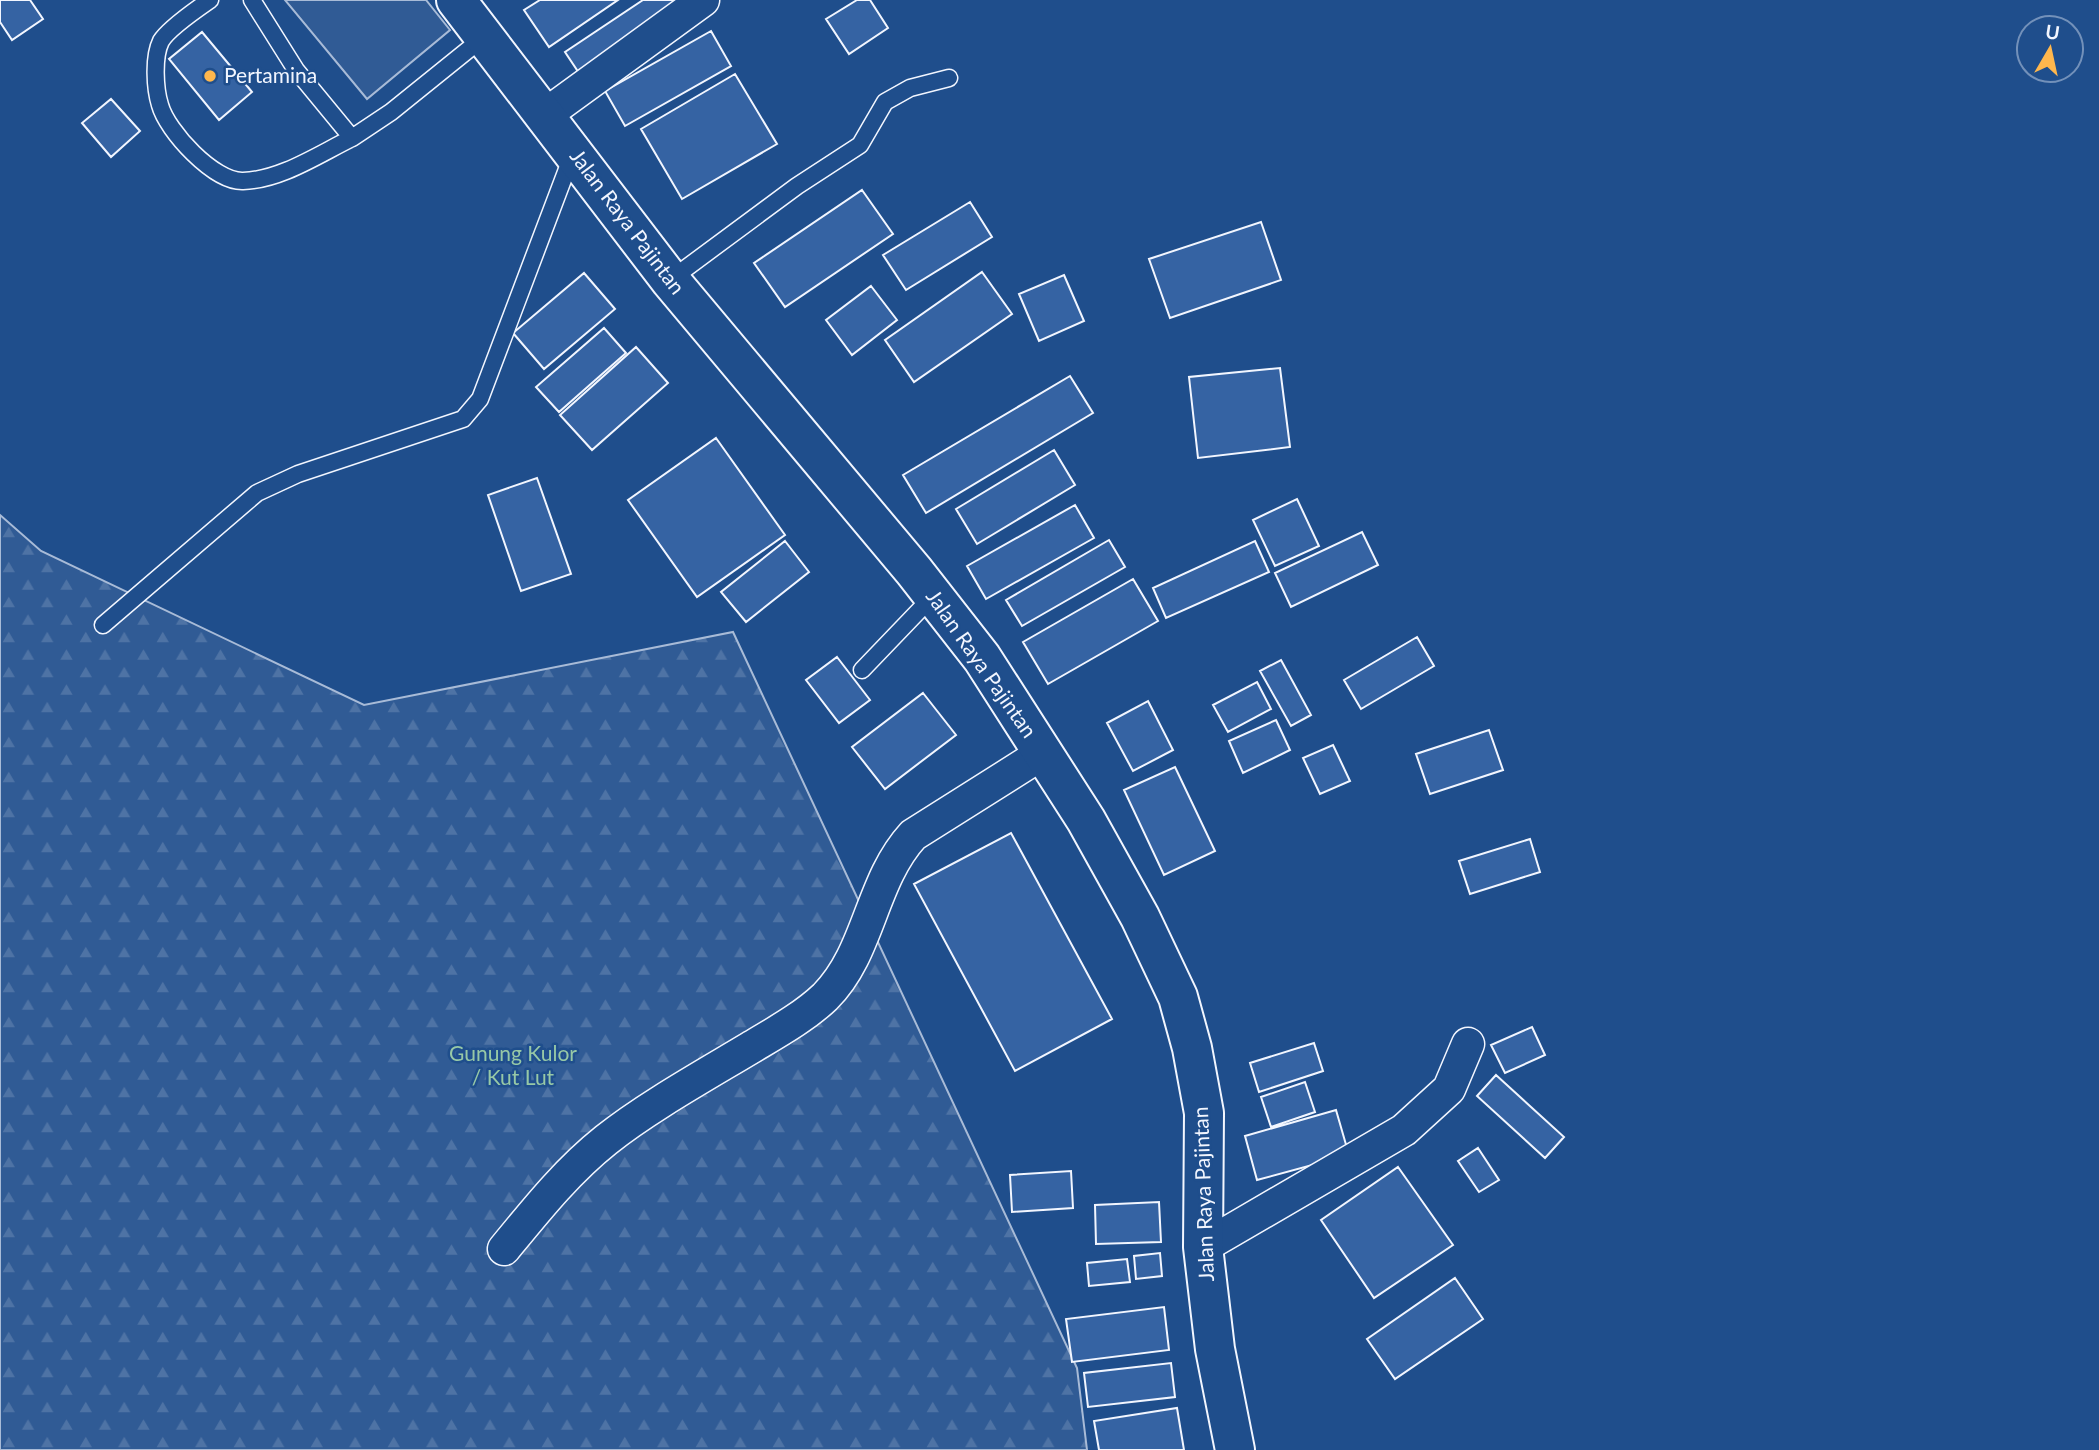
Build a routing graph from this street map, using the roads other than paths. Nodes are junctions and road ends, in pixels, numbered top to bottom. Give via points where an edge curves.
1 (210, 0) edge
2 (252, 0) edge
3 (456, 0) edge
4 (703, 0) edge
5 (484, 37) junction
6 (949, 78) dead end
7 (545, 115) junction
8 (352, 138) junction
9 (574, 153) junction
10 (670, 280) junction
11 (933, 596) junction
12 (103, 625) dead end
13 (862, 670) dead end
14 (1043, 752) junction
15 (1468, 1044) dead end
16 (1203, 1247) junction
17 (504, 1249) dead end
18 (1235, 1450) edge

1 - 8 lane via 161,41 156,69 160,106 181,141 213,170 241,182 281,173
2 - 8 lane via 302,78
3 - 5 main road, Jalan Raya Pajintan
4 - 7 street
5 - 7 main road, Jalan Raya Pajintan
5 - 8 lane
6 - 10 lane via 910,88 886,103 860,145
7 - 9 main road, Jalan Raya Pajintan
9 - 10 main road, Jalan Raya Pajintan
9 - 12 lane via 480,399 463,419 298,474 257,493
10 - 11 main road, Jalan Raya Pajintan
11 - 13 lane
11 - 14 main road, Jalan Raya Pajintan via 982,659
14 - 16 main road, Jalan Raya Pajintan via 1114,869 1178,997 1204,1113
14 - 17 street via 913,835 875,897 844,976 822,999 607,1139 556,1186
15 - 16 street via 1449,1089 1404,1130
16 - 18 main road, Jalan Raya Pajintan via 1214,1349

